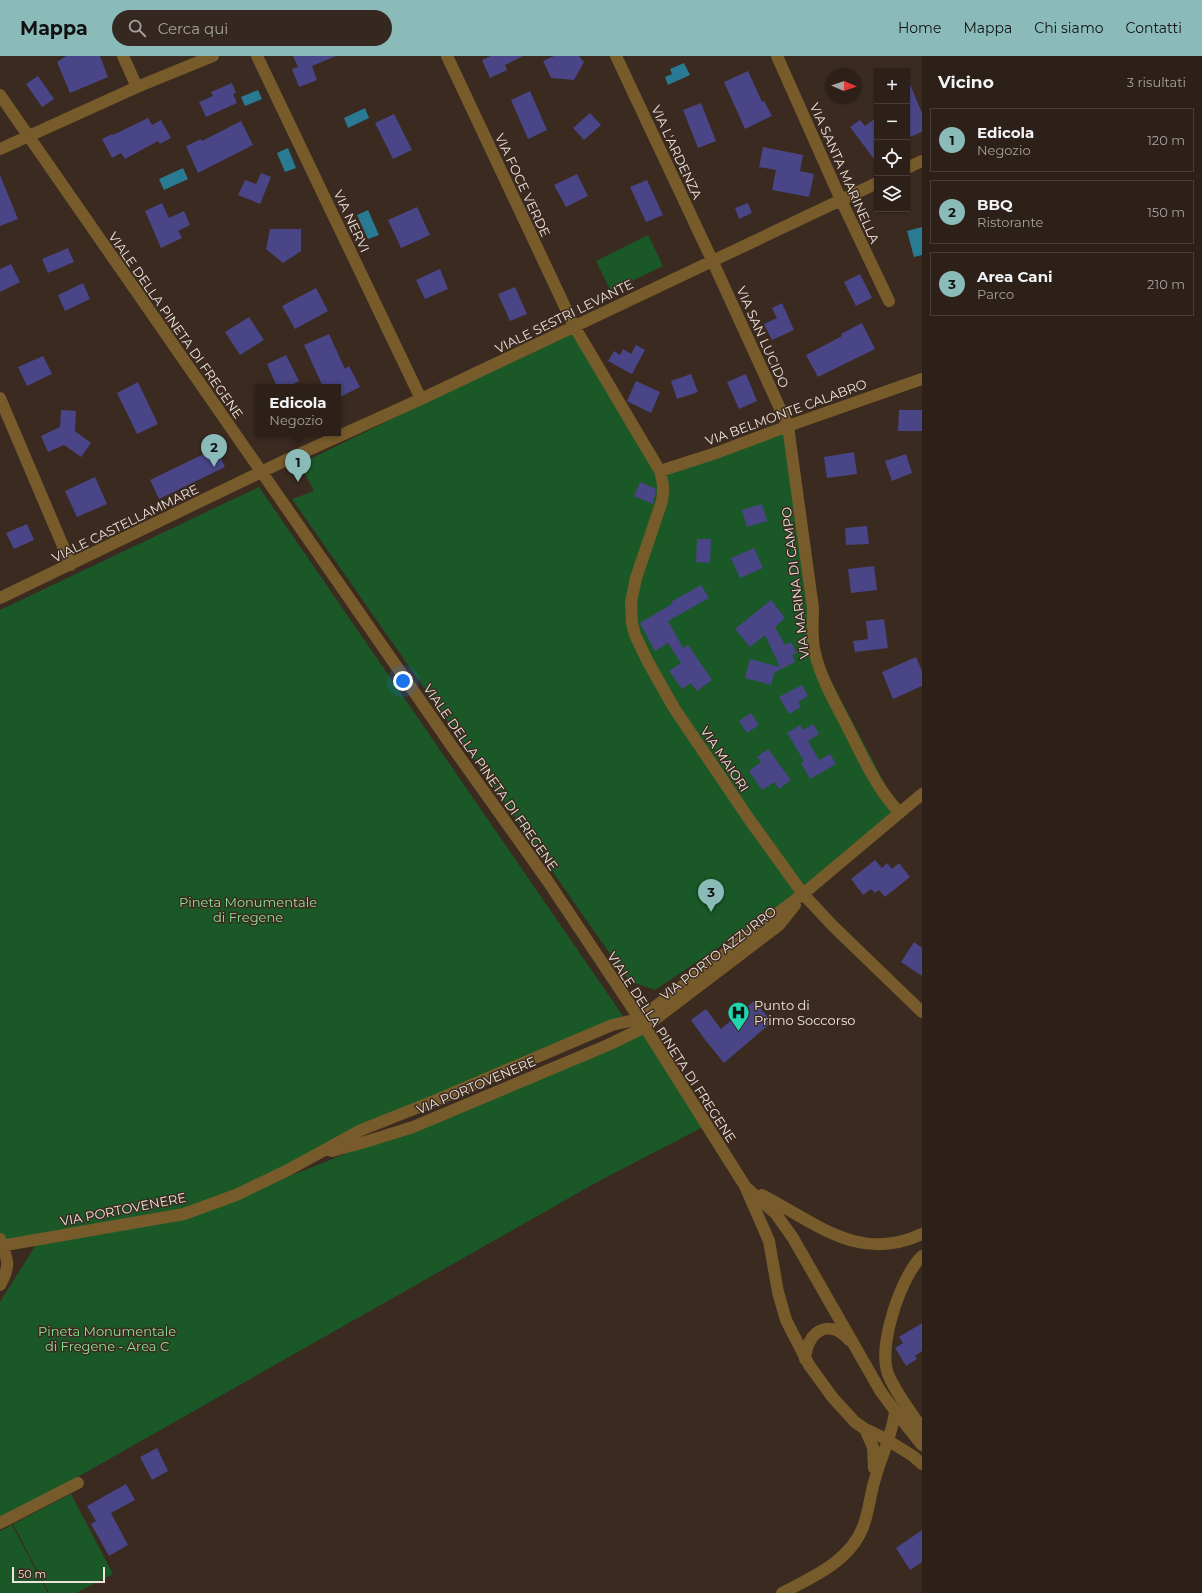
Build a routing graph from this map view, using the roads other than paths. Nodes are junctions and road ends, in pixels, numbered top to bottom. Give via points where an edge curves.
1 (122, 56) edge
2 (213, 56) edge
3 (257, 56) edge
4 (447, 56) edge
5 (616, 56) edge
6 (777, 56) edge
7 (137, 87) junction
8 (0, 95) edge
9 (29, 137) junction
10 (0, 149) edge
11 (922, 161) edge
12 (910, 167) edge
13 (874, 184) edge
14 (841, 200) junction
15 (712, 260) junction
16 (889, 301) dead end
17 (574, 326) junction
18 (922, 379) edge
19 (0, 398) edge
20 (421, 399) junction
21 (788, 426) junction
22 (340, 436) edge
23 (341, 436) edge
24 (660, 471) junction
25 (261, 472) junction
26 (71, 565) junction
27 (0, 598) edge
28 (922, 794) edge
29 (900, 813) junction
30 (803, 894) junction
31 (922, 1012) edge
32 (642, 1023) junction
33 (313, 1156) junction
34 (745, 1186) junction
35 (922, 1234) edge
36 (1, 1244) edge
37 (922, 1256) edge
38 (0, 1285) edge
39 (855, 1346) junction
40 (805, 1359) junction
41 (896, 1412) junction
42 (865, 1429) junction
43 (922, 1429) edge
44 (888, 1440) junction
45 (922, 1445) edge
46 (907, 1452) junction
47 (880, 1463) junction
48 (922, 1464) edge
49 (874, 1482) junction
50 (78, 1483) dead end
51 (0, 1523) edge
52 (782, 1593) edge

1 - 7 street
2 - 7 street
3 - 20 street, VIA NERVI
4 - 17 street, VIA FOCE VERDE
5 - 15 street, VIA L'ARDENZA
6 - 14 street, VIA SANTA MARINELLA
7 - 9 street
8 - 9 street, VIALE DELLA PINETA DI FREGENE
9 - 10 street
9 - 25 street, VIALE DELLA PINETA DI FREGENE
11 - 12 street
13 - 14 street, VIALE SESTRI LEVANTE
14 - 15 street, VIALE SESTRI LEVANTE
14 - 16 street, VIA SANTA MARINELLA
15 - 17 street, VIALE SESTRI LEVANTE
15 - 21 street, VIA SAN LUCIDO
17 - 20 street, VIALE SESTRI LEVANTE
17 - 24 street, VIA FOCE VERDE
18 - 21 street, VIA BELMONTE CALABRO
19 - 26 street
20 - 23 street, VIALE SESTRI LEVANTE
21 - 24 street, VIA BELMONTE CALABRO
21 - 29 street, VIA MARINA DI CAMPO via 813,608 815,653 835,701 873,777
22 - 25 street, VIALE SESTRI LEVANTE
24 - 30 street, VIA MAIORI via 664,489 662,501 632,594 631,610 635,635 674,708 748,819
25 - 26 street, VIALE CASTELLAMMARE
25 - 32 street, VIALE DELLA PINETA DI FREGENE via 546,880
26 - 27 street, VIALE CASTELLAMMARE
28 - 29 street, VIA PORTO AZZURRO
29 - 30 street, VIA PORTO AZZURRO
30 - 31 street, VIA MAIORI
30 - 32 street, VIA PORTO AZZURRO
32 - 33 street, VIA PORTOVENERE via 608,1045 413,1127
32 - 33 street, VIA PORTOVENERE via 612,1025 361,1130
32 - 34 street, VIALE DELLA PINETA DI FREGENE
33 - 36 street, VIA PORTOVENERE via 236,1194 184,1214
34 - 35 street via 820,1228 850,1241 879,1245 902,1242
34 - 39 street, VIALE DELLA PINETA DI FREGENE via 776,1214 790,1233
34 - 40 street, VIALE DELLA PINETA DI FREGENE via 768,1236 781,1304 789,1328
36 - 38 street via 8,1266
37 - 43 street via 910,1270 900,1292 889,1326 885,1361 890,1380
39 - 40 street via 839,1331 821,1330 810,1340
39 - 41 street, VIALE DELLA PINETA DI FREGENE via 881,1392
40 - 42 street, VIALE DELLA PINETA DI FREGENE via 842,1409
41 - 44 street
41 - 45 street, VIALE DELLA PINETA DI FREGENE
42 - 44 street, VIALE DELLA PINETA DI FREGENE
42 - 49 street via 874,1453
44 - 46 street, VIALE DELLA PINETA DI FREGENE
44 - 47 street
46 - 47 street via 889,1457
46 - 48 street, VIALE DELLA PINETA DI FREGENE
47 - 49 street
49 - 52 street via 864,1525 852,1547 830,1567
50 - 51 street

